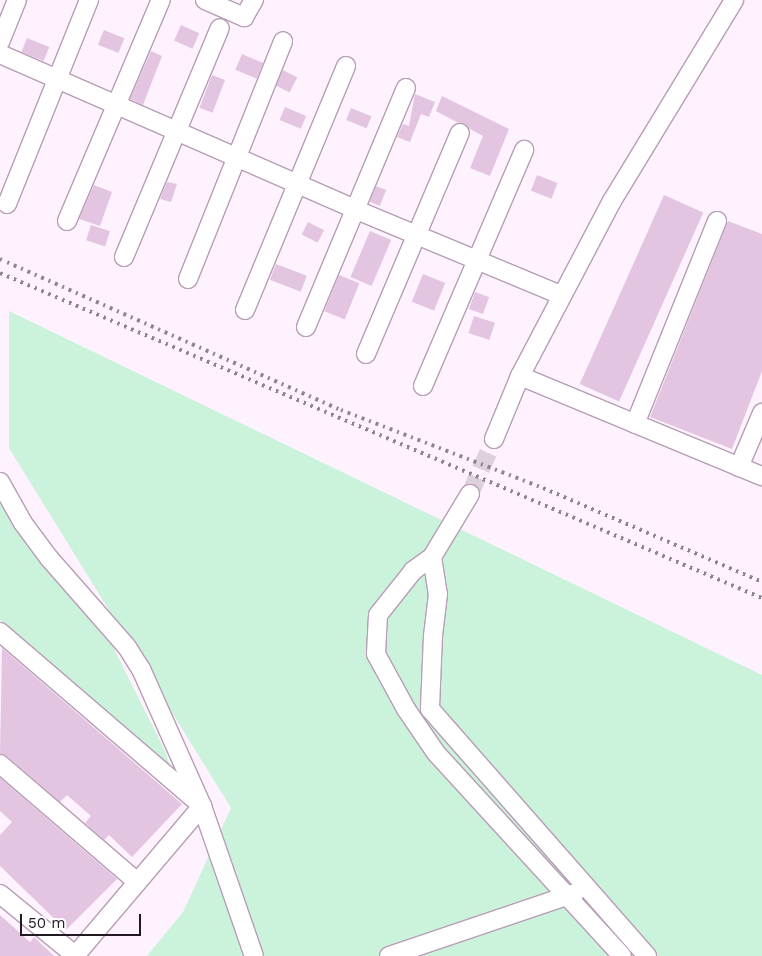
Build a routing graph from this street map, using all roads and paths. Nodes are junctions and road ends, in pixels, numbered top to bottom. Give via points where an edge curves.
1 (17, 0) edge
2 (89, 0) edge
3 (161, 0) edge
4 (206, 0) edge
5 (254, 0) edge
6 (734, 0) edge
7 (220, 28) dead end
8 (0, 42) edge
9 (283, 42) dead end
10 (0, 54) edge
11 (346, 66) dead end
12 (58, 80) junction
13 (406, 88) dead end
14 (117, 105) junction
15 (177, 132) junction
16 (460, 132) dead end
17 (524, 150) dead end
18 (236, 158) junction
19 (296, 184) junction
20 (6, 204) dead end
21 (354, 209) junction
22 (67, 221) dead end
23 (717, 221) dead end
24 (416, 236) junction
25 (124, 257) dead end
26 (476, 261) junction
27 (188, 279) dead end
28 (561, 295) junction
29 (245, 310) dead end
30 (306, 328) dead end
31 (366, 354) dead end
32 (520, 376) junction
33 (423, 386) dead end
34 (762, 413) edge
35 (635, 424) junction
36 (494, 439) tunnel mouth
37 (740, 467) junction
38 (762, 476) edge
39 (0, 482) edge
40 (470, 494) tunnel mouth
41 (432, 558) junction
42 (0, 632) edge
43 (430, 709) junction
44 (406, 710) junction
45 (0, 764) edge
46 (202, 806) junction
47 (137, 882) junction
48 (586, 887) junction
49 (0, 895) edge
50 (568, 898) junction
51 (76, 956) edge
52 (254, 956) edge
53 (389, 956) edge
54 (622, 956) edge
55 (647, 956) edge

1 - 8 street
2 - 12 street
3 - 14 street
4 - 5 street via 244,17
6 - 28 street via 612,201
7 - 15 street
9 - 18 street
10 - 12 street
11 - 19 street
12 - 14 street
12 - 20 street
13 - 21 street
14 - 15 street
14 - 22 street
15 - 18 street
15 - 25 street
16 - 24 street
17 - 26 street
18 - 19 street
18 - 27 street
19 - 21 street
19 - 29 street
21 - 24 street
21 - 30 street
23 - 35 street
24 - 26 street
24 - 31 street
26 - 28 street
26 - 33 street
28 - 32 street
32 - 35 street
32 - 36 street
34 - 37 street
35 - 37 street
37 - 38 street
39 - 46 street via 22,523 49,558 127,646 141,669
40 - 41 street
41 - 43 street via 438,594
41 - 44 street via 413,571 394,594 378,615 375,632 376,654
42 - 46 street
43 - 44 street
43 - 48 street
44 - 50 street via 436,753
45 - 47 street
46 - 47 street
46 - 52 street
47 - 51 street
48 - 50 street
48 - 55 street
49 - 51 street
50 - 53 street
50 - 54 street

